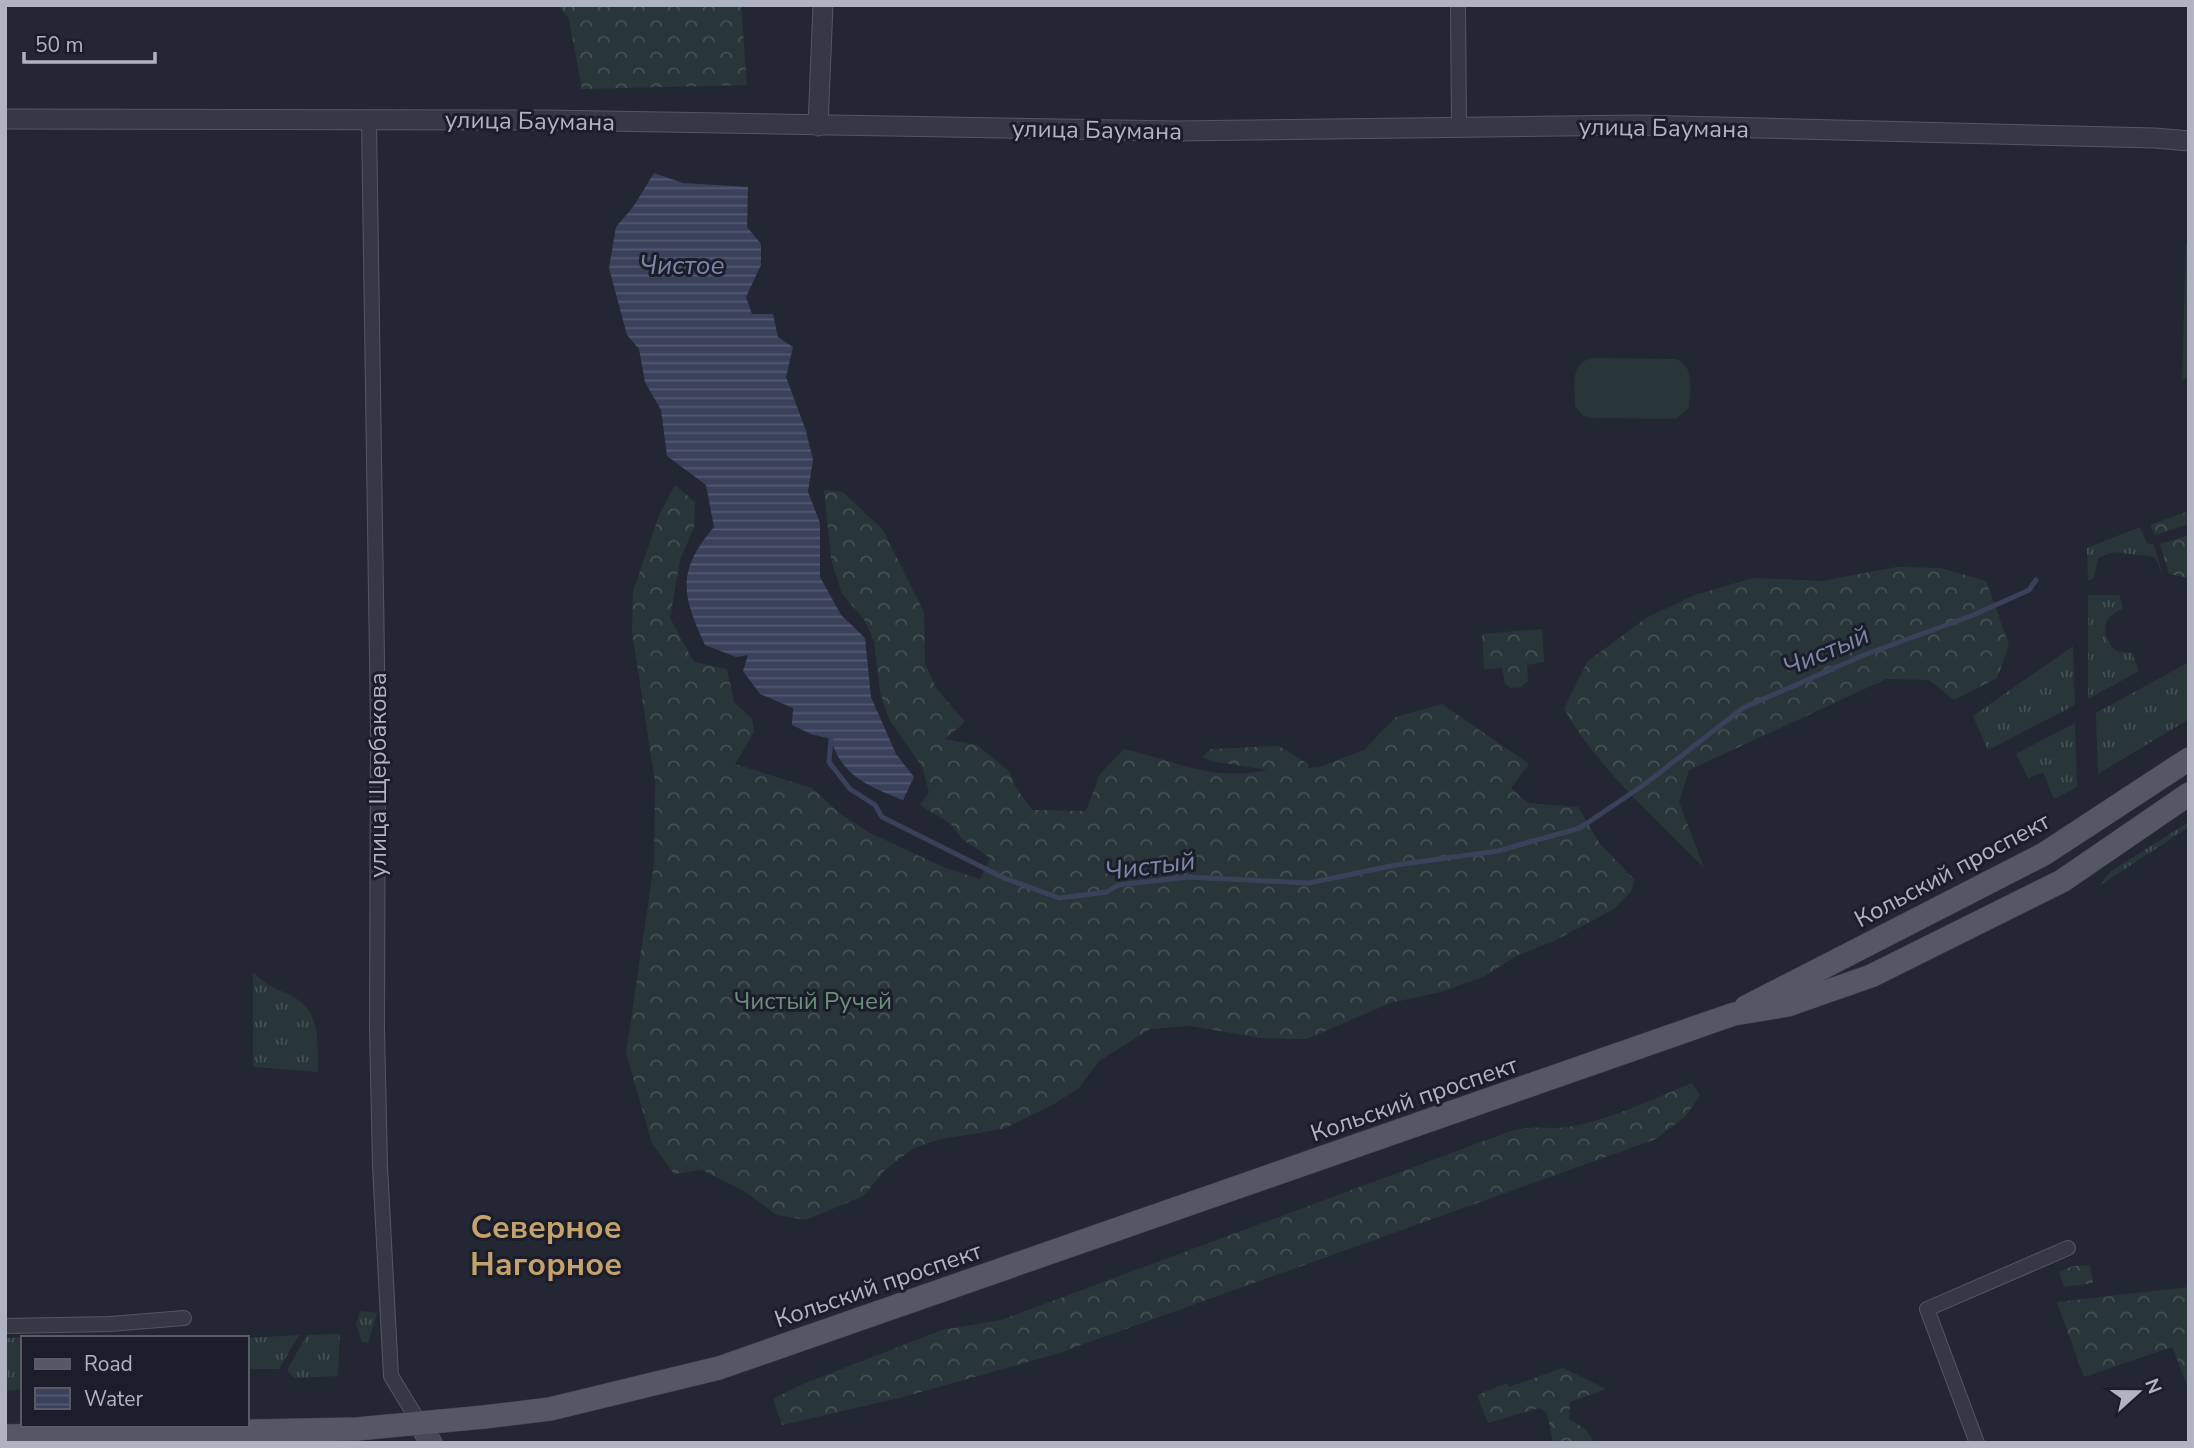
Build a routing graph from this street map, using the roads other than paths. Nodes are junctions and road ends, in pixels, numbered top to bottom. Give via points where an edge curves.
1 (822, 5) edge
2 (1458, 5) edge
3 (5, 119) edge
4 (369, 120) junction
5 (818, 126) junction
6 (1459, 128) junction
7 (2189, 141) edge
8 (2189, 759) edge
9 (2189, 794) edge
10 (1860, 949) junction
11 (1871, 976) junction
12 (1734, 1014) junction
13 (2068, 1248) dead end
14 (184, 1318) dead end
15 (5, 1326) edge
16 (419, 1422) junction
17 (5, 1436) edge
18 (430, 1443) edge
19 (1977, 1443) edge

1 - 5 street
2 - 6 street
3 - 4 street, улица Баумана
4 - 5 street, улица Баумана
4 - 16 street, улица Щербакова via 380,1166 391,1376
5 - 6 street, улица Баумана via 1176,131
6 - 7 street, улица Баумана via 1637,125
8 - 10 main road, Кольский проспект via 2044,854
9 - 11 main road, Кольский проспект via 2062,881
10 - 11 main road via 1853,968
10 - 12 main road, Кольский проспект
11 - 12 main road, Кольский проспект via 1788,1005
12 - 16 main road, Кольский проспект via 726,1366 550,1409
13 - 19 street via 1927,1308
14 - 15 street
16 - 17 main road, Кольский проспект via 357,1429
16 - 18 main road

